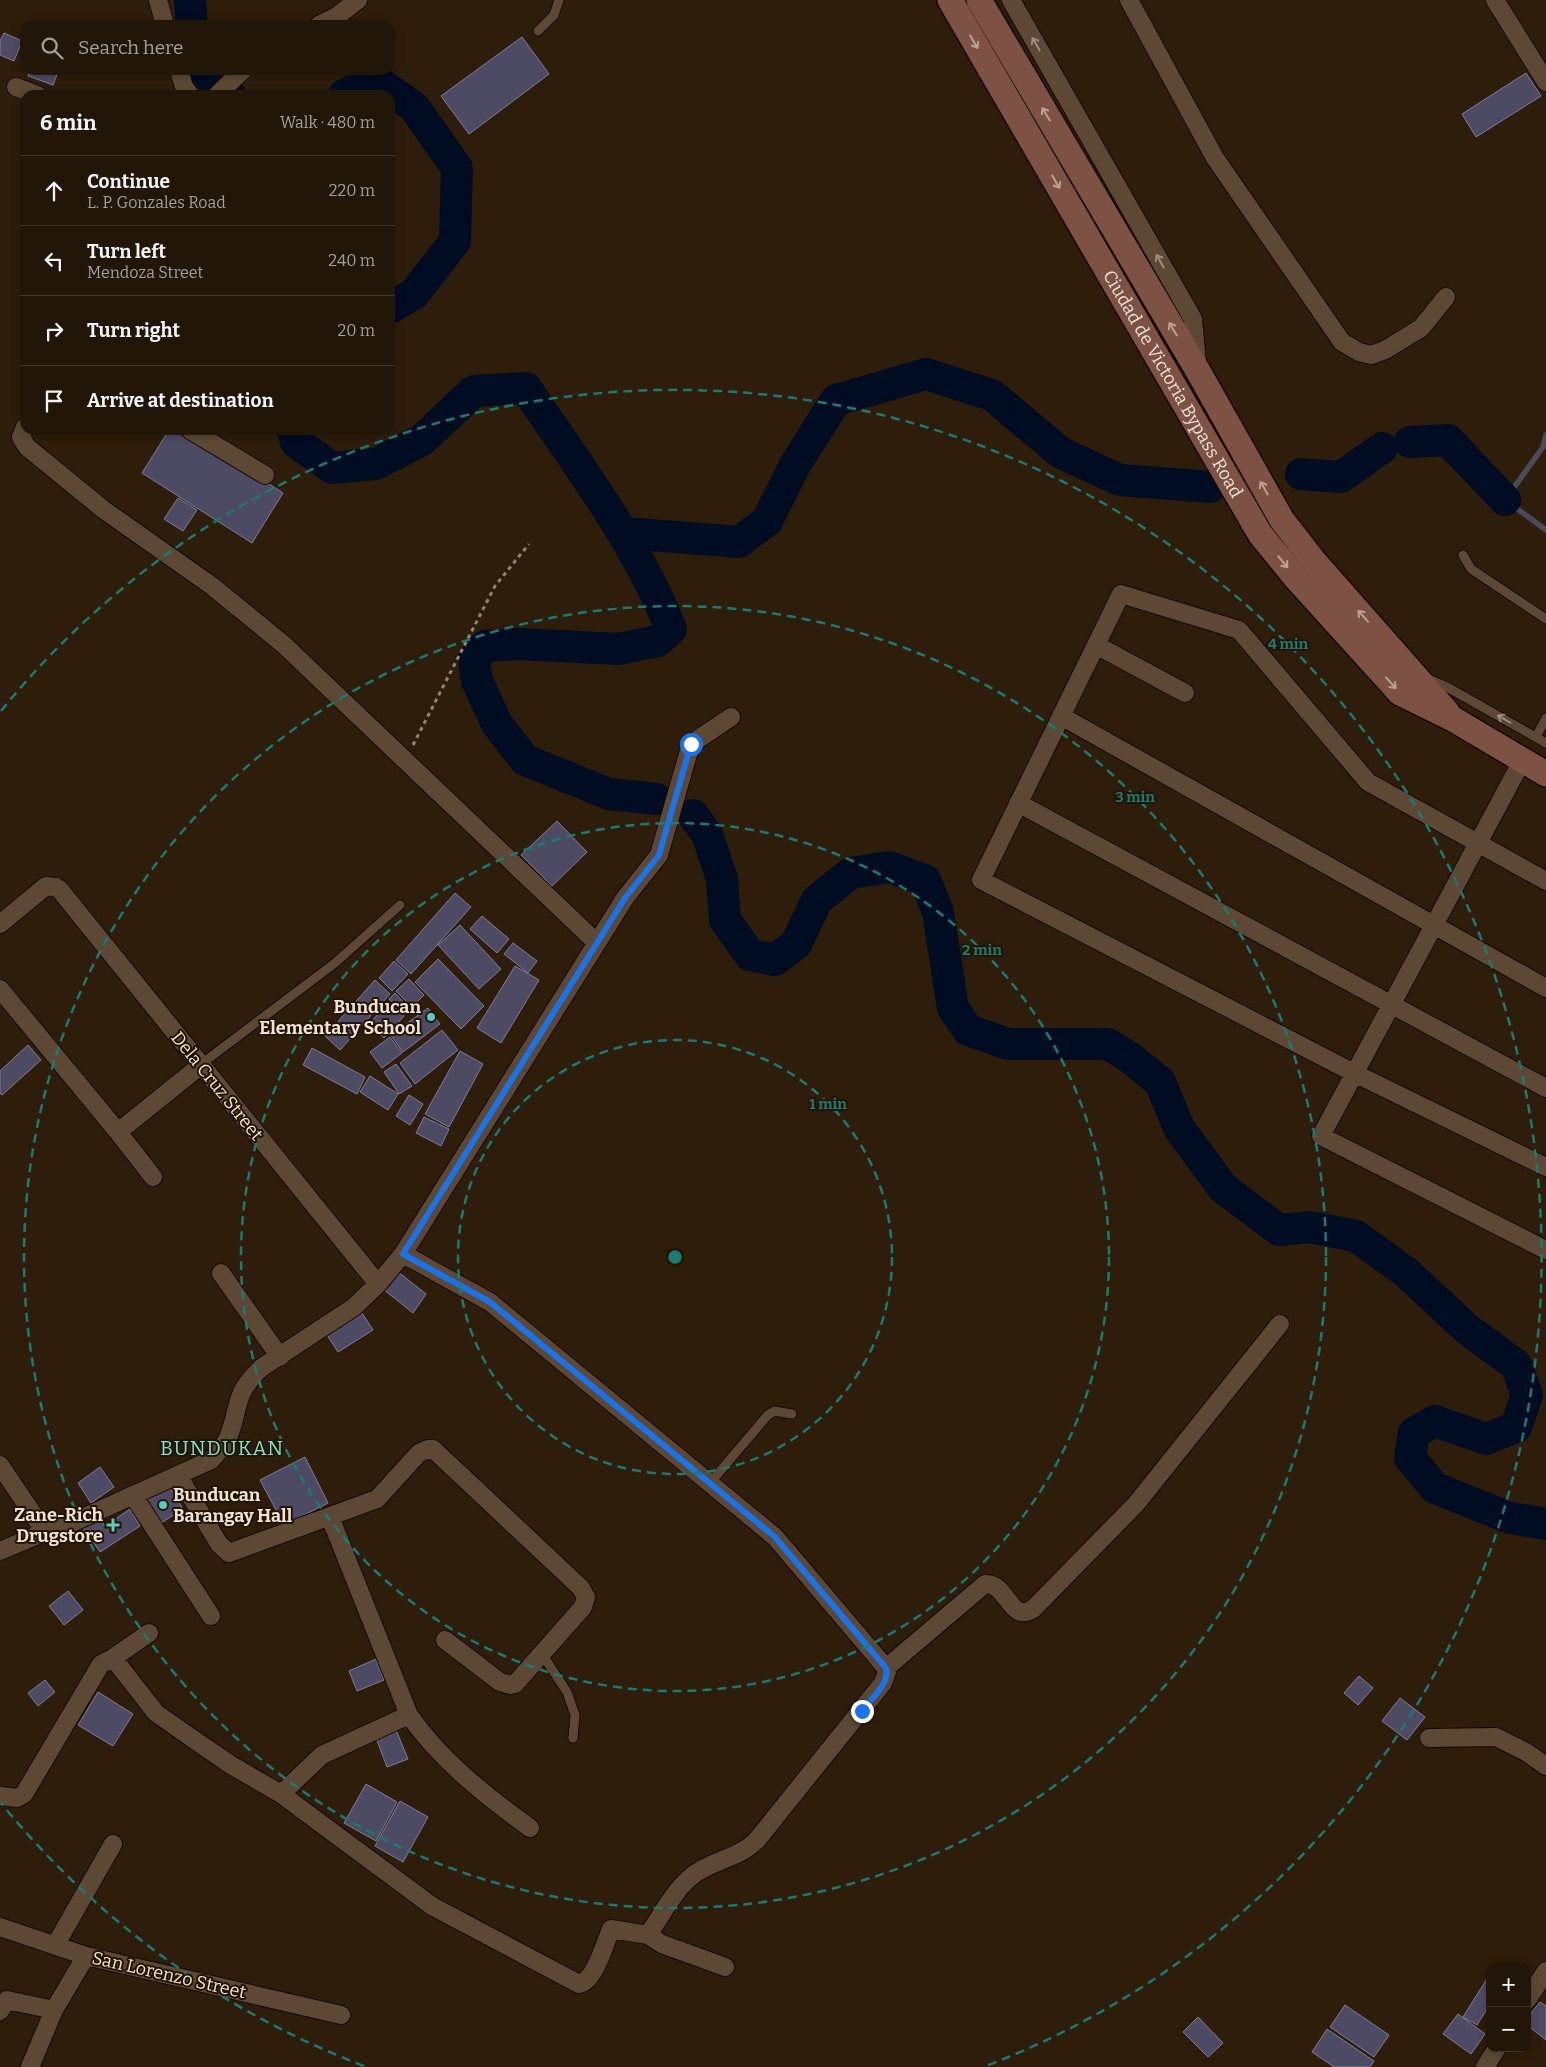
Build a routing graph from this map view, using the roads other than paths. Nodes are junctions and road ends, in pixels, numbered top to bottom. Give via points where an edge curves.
1 (158, 0) edge
2 (358, 0) edge
3 (559, 0) edge
4 (950, 0) edge
5 (979, 0) edge
6 (1011, 0) edge
7 (1129, 0) edge
8 (1495, 0) edge
9 (164, 20) edge
10 (329, 20) edge
11 (538, 31) dead end
12 (180, 75) edge
13 (238, 75) edge
14 (1546, 82) edge
15 (16, 87) dead end
16 (24, 90) edge
17 (186, 90) edge
18 (221, 90) edge
19 (1446, 297) dead end
20 (1198, 371) junction
21 (1232, 432) junction
22 (22, 435) edge
23 (198, 435) edge
24 (1209, 445) junction
25 (265, 475) dead end
26 (1282, 520) junction
27 (1260, 534) junction
28 (1463, 555) dead end
29 (1546, 619) edge
30 (1096, 645) junction
31 (1417, 675) junction
32 (1185, 693) dead end
33 (1061, 716) junction
34 (731, 717) dead end
35 (1546, 718) edge
36 (1453, 719) junction
37 (1536, 738) junction
38 (1546, 743) edge
39 (1522, 761) junction
40 (1546, 774) edge
41 (1018, 803) junction
42 (1478, 843) junction
43 (1546, 881) edge
44 (400, 905) dead end
45 (0, 924) edge
46 (1434, 926) junction
47 (597, 943) junction
48 (1546, 988) edge
49 (0, 989) edge
50 (1392, 1005) junction
51 (200, 1066) junction
52 (1356, 1074) junction
53 (1546, 1088) edge
54 (118, 1132) junction
55 (1546, 1167) edge
56 (153, 1178) dead end
57 (1546, 1250) edge
58 (403, 1254) junction
59 (222, 1272) dead end
60 (378, 1284) junction
61 (1280, 1324) dead end
62 (280, 1357) junction
63 (792, 1414) dead end
64 (0, 1465) edge
65 (178, 1475) junction
66 (710, 1483) junction
67 (133, 1495) junction
68 (330, 1517) junction
69 (45, 1532) junction
70 (0, 1551) edge
71 (211, 1616) dead end
72 (149, 1632) dead end
73 (444, 1640) dead end
74 (542, 1654) junction
75 (113, 1658) junction
76 (886, 1668) junction
77 (409, 1715) junction
78 (573, 1738) dead end
79 (1429, 1738) dead end
80 (1546, 1766) edge
81 (282, 1794) junction
82 (0, 1796) edge
83 (530, 1828) dead end
84 (113, 1844) dead end
85 (0, 1927) edge
86 (648, 1935) junction
87 (56, 1944) junction
88 (86, 1956) junction
89 (725, 1967) dead end
90 (1546, 1971) edge
91 (1531, 1994) edge
92 (54, 2010) junction
93 (0, 2011) edge
94 (341, 2015) dead end
95 (1493, 2052) edge
96 (30, 2067) edge
97 (1484, 2067) edge

1 - 9 street
2 - 10 street
3 - 11 lane via 554,15
4 -> 24 main road, Ciudad de Victoria Bypass Road
20 -> 5 main road, Ciudad de Victoria Bypass Road
20 -> 6 street, Ciudad de Victoria Bypass Road via 1193,319
7 - 19 street via 1215,158 1342,342 1371,355 1385,350 1421,328
8 - 14 street
12 - 17 street
13 - 18 street
15 - 16 street
20 - 21 main road, Ciudad de Victoria Bypass Road
21 - 24 main road
26 -> 21 main road, Ciudad de Victoria Bypass Road
22 - 47 street via 27,447 104,510 212,586 283,644
23 - 25 street
24 - 27 main road, Ciudad de Victoria Bypass Road
26 - 27 main road
31 -> 26 main road, Ciudad de Victoria Bypass Road via 1312,560
27 -> 36 main road, Ciudad de Victoria Bypass Road via 1400,693
28 - 29 lane via 1471,569
30 - 32 street
30 - 33 street
30 - 42 street via 1121,594 1239,630 1368,782
31 - 36 main road, Ciudad de Victoria Bypass Road
37 -> 31 lane via 1448,687
33 - 41 street
33 - 46 street
34 - 47 street via 691,744 659,855 625,898
35 - 37 lane
36 - 39 main road, Ciudad de Victoria Bypass Road
37 - 38 lane
39 - 40 main road, Ciudad de Victoria Bypass Road
39 - 42 street
41 - 50 street
41 - 52 street via 980,880
42 - 43 street
42 - 46 street
44 - 51 lane via 335,963
45 - 51 street, Dela Cruz Street via 41,889 56,887
46 - 48 street
46 - 50 street
47 - 58 street
49 - 54 street
50 - 52 street
50 - 53 street
51 - 54 street
51 - 60 street, Dela Cruz Street
52 - 55 street
52 - 57 street via 1321,1136
54 - 56 street
58 - 60 street
58 - 66 street via 490,1302
59 - 62 street
60 - 62 street via 354,1307
61 - 76 street via 1136,1504 1033,1609 1023,1613 1018,1611 999,1588 985,1584
62 - 65 street via 261,1368 248,1381 240,1394 228,1440 211,1460
63 - 66 lane via 774,1411 767,1416
64 - 69 street
65 - 67 street
65 - 68 street via 219,1544 229,1554
66 - 76 street via 775,1537
67 - 69 street
67 - 71 street
68 - 74 street via 376,1499 419,1452 433,1449 584,1592 583,1606
68 - 77 street
69 - 70 street
72 - 75 street
73 - 74 street via 504,1684 515,1684
74 - 78 lane via 567,1692 575,1715
75 - 81 street via 156,1712 231,1765
75 - 82 street via 101,1664 24,1794 9,1799
76 - 86 street via 883,1683 756,1841 748,1849 691,1876
77 - 81 street via 322,1755
77 - 83 street via 428,1742 502,1808
79 - 80 street via 1496,1737
81 - 86 street via 432,1906 574,1982 584,1983 592,1976 611,1928
84 - 87 street
85 - 87 street, San Lorenzo Street
86 - 89 street via 662,1944
87 - 88 street, San Lorenzo Street
88 - 92 street
88 - 94 street, San Lorenzo Street
90 - 91 street
92 - 93 street via 8,2000
92 - 96 street
95 - 97 street

